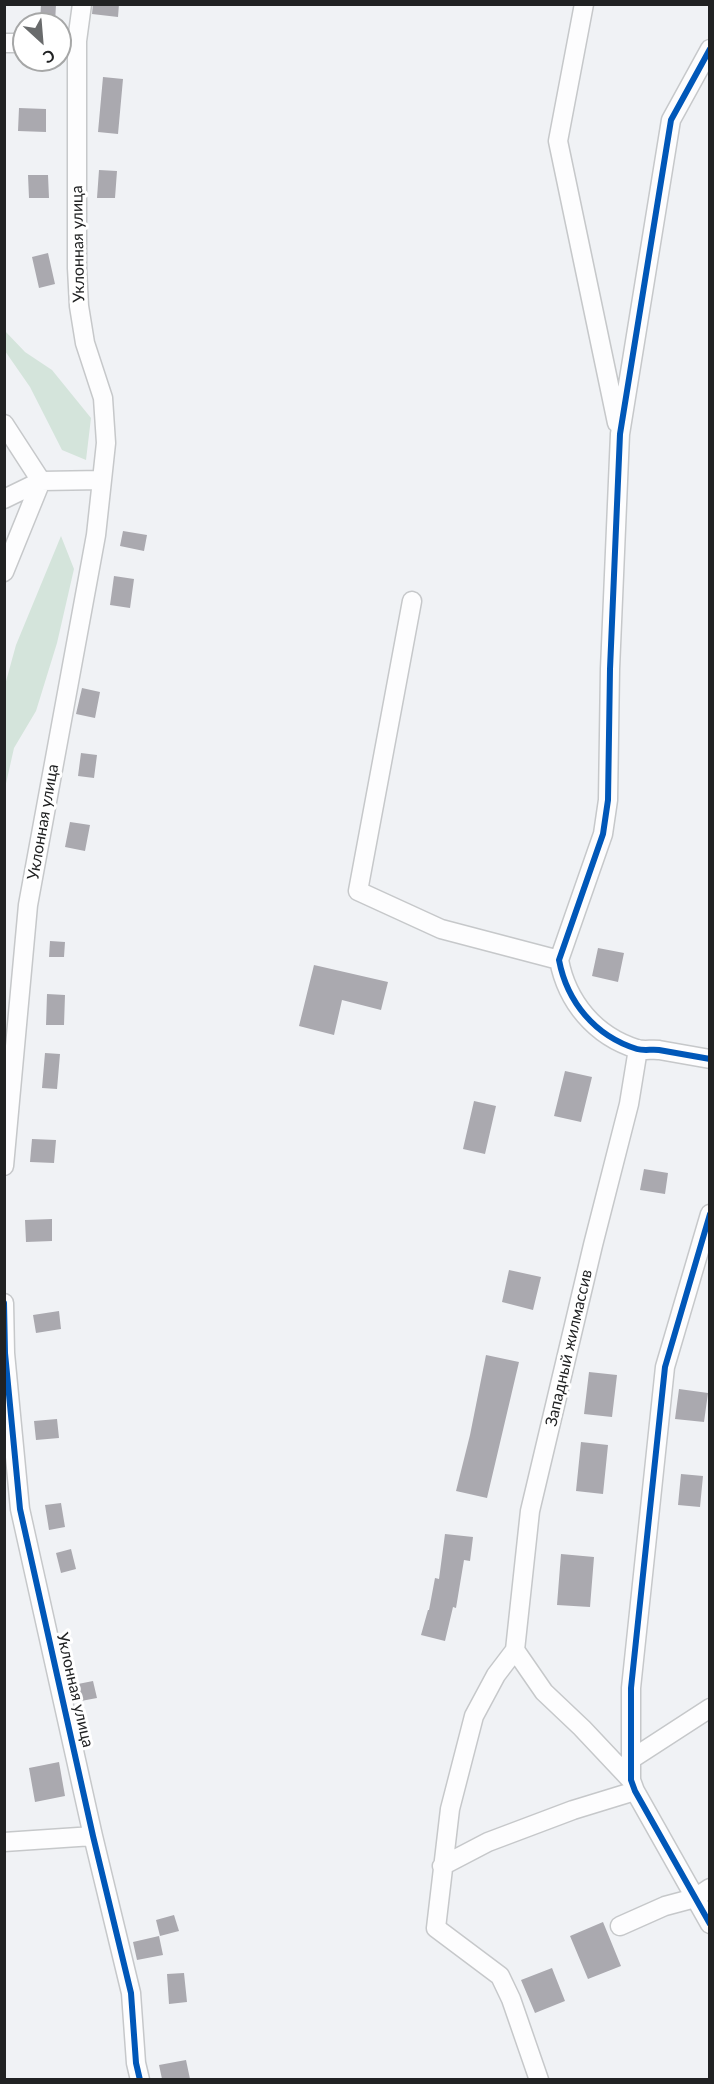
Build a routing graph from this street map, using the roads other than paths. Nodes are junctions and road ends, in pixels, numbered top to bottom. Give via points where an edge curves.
1 (81, 4) edge
2 (584, 4) edge
3 (72, 32) edge
4 (710, 49) edge
5 (70, 72) edge
6 (4, 424) edge
7 (620, 434) junction
8 (102, 480) junction
9 (41, 481) junction
10 (4, 499) edge
11 (4, 572) edge
12 (412, 600) dead end
13 (559, 960) junction
14 (638, 1049) junction
15 (710, 1059) edge
16 (4, 1166) edge
17 (710, 1214) edge
18 (4, 1303) edge
19 (12, 1511) edge
20 (515, 1650) junction
21 (710, 1708) edge
22 (630, 1760) junction
23 (633, 1785) junction
24 (93, 1836) junction
25 (4, 1842) edge
26 (442, 1866) junction
27 (702, 1893) edge
28 (710, 1924) edge
29 (620, 1926) dead end
30 (140, 2079) edge
31 (538, 2079) edge

1 - 3 street, Уклонная улица
2 - 7 street via 558,141
4 - 7 street via 670,120
5 - 8 street, Уклонная улица via 76,268 85,344 103,398 106,443
6 - 9 street
7 - 13 street via 608,800 603,834
8 - 9 street
8 - 16 street, Уклонная улица via 96,535 28,905
9 - 10 street
9 - 11 street
12 - 13 street via 358,891 441,929
13 - 14 street via 563,981 575,1003 601,1032
14 - 15 street
14 - 20 street, Западный жилмассив via 629,1104 530,1511
17 - 22 street via 665,1366 631,1688
18 - 19 street, Уклонная улица
19 - 24 street, Уклонная улица
20 - 23 street via 544,1692
20 - 26 street via 474,1716 450,1809
21 - 22 street
22 - 23 street
23 - 26 street via 488,1842
23 - 27 street
24 - 25 street
24 - 30 street, Уклонная улица via 131,1994
26 - 31 street via 436,1928 500,1976
27 - 28 street
27 - 29 street

